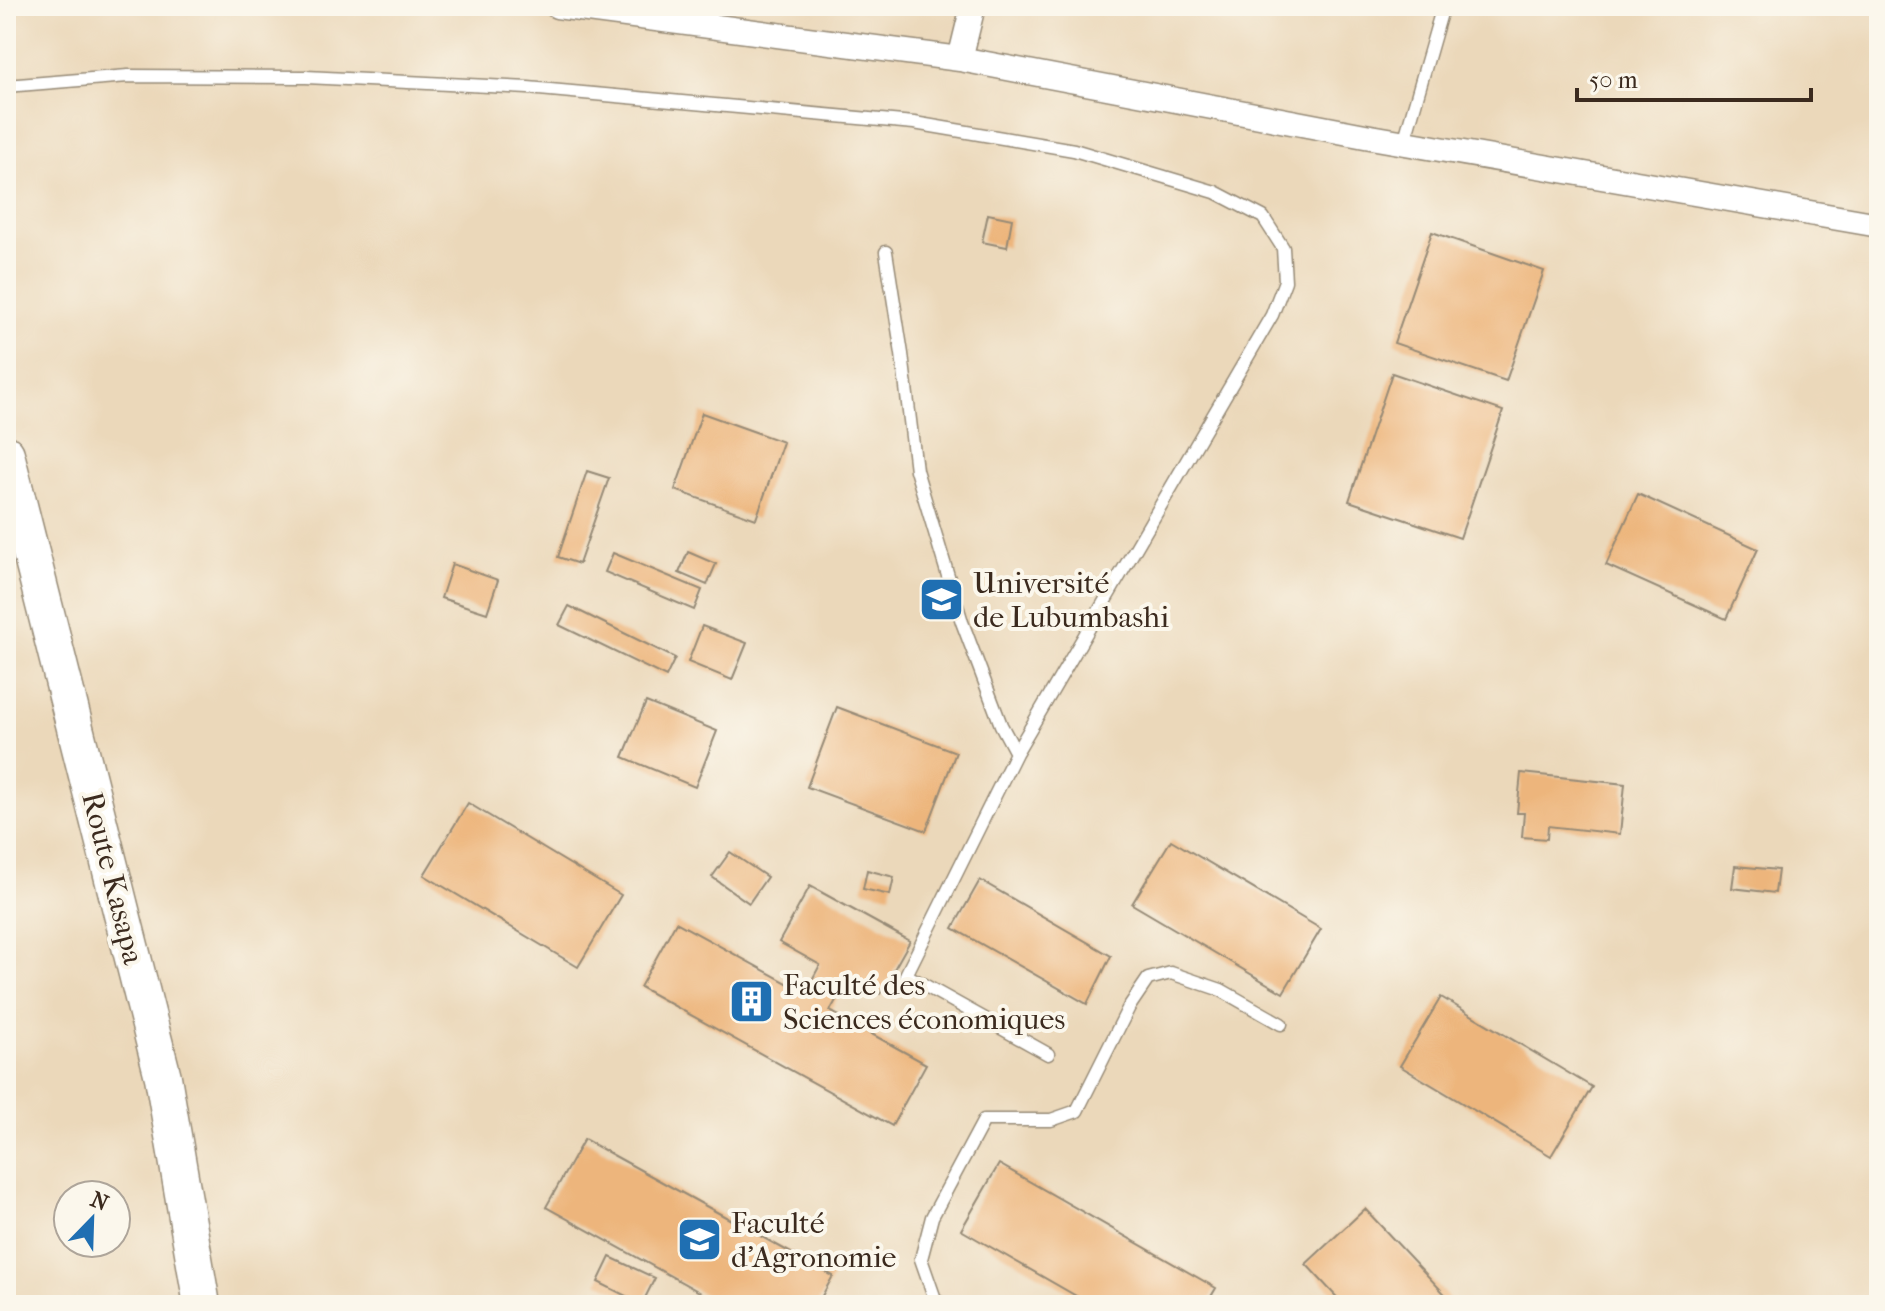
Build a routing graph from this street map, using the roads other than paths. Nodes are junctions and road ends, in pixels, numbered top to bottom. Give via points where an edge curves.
1 (557, 6) edge
2 (973, 6) edge
3 (1443, 6) edge
4 (960, 59) junction
5 (6, 86) edge
6 (1404, 142) junction
7 (1879, 225) edge
8 (886, 252) dead end
9 (6, 454) edge
10 (1016, 753) junction
11 (1281, 1024) dead end
12 (1048, 1054) dead end
13 (202, 1305) edge
14 (942, 1305) edge

1 - 4 street
2 - 4 street
3 - 6 lane
4 - 6 street
5 - 10 lane via 128,76 322,78 528,88 914,123 1074,150 1215,192 1263,217 1283,248 1285,281 1272,315
6 - 7 street
8 - 10 lane via 916,470 962,622
9 - 13 main road, Route Kasapa via 163,1077
10 - 12 lane via 906,975
11 - 14 lane via 1221,990 1171,973 1148,979 1077,1111 1051,1120 984,1120 932,1217 921,1259

